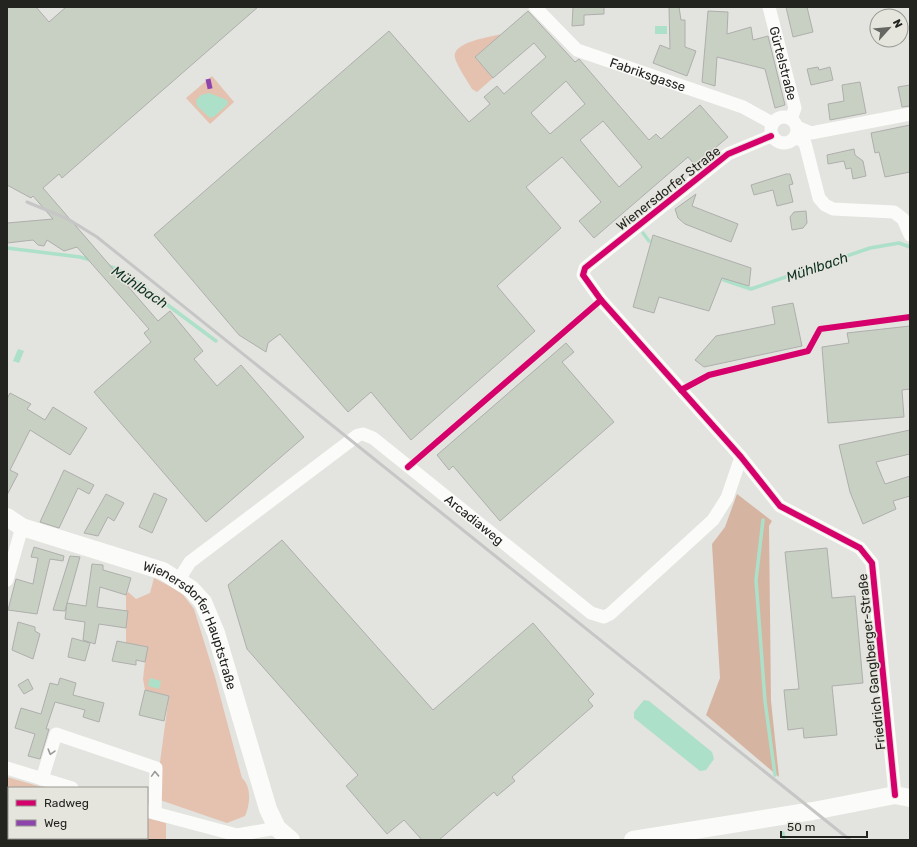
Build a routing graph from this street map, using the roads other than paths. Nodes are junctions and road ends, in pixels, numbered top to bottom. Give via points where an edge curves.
1 (536, 7) edge
2 (769, 7) edge
3 (910, 114) edge
4 (772, 123) junction
5 (795, 127) junction
6 (771, 136) junction
7 (910, 235) edge
8 (585, 268) joint
9 (741, 457) junction
10 (7, 517) edge
11 (22, 527) junction
12 (7, 580) edge
13 (178, 580) junction
14 (7, 768) edge
15 (42, 779) junction
16 (69, 787) edge
17 (902, 796) edge
18 (151, 812) edge
19 (277, 828) junction
20 (291, 840) edge
21 (633, 840) edge

1 - 4 street, Fabriksgasse via 577,50 743,107
2 - 5 street, Gürtelstraße via 795,108
3 - 5 street via 811,133
4 - 5 street via 781,117
4 - 6 street
5 - 6 street via 789,143 778,143
5 - 7 street via 805,143 824,205 833,209 894,212 903,219
6 - 8 street, Wienersdorfer Straße via 728,154
8 - 9 street, Friedrich Ganglberger-Straße via 584,275 601,300
9 - 13 street, Arcadiaweg via 727,498 713,520 604,617 592,613 373,438 363,434 358,435 190,562
9 - 17 street, Friedrich Ganglberger-Straße via 780,506 860,548 872,563
10 - 11 street, Wienersdorfer Hauptstraße
11 - 12 street
11 - 13 street, Wienersdorfer Hauptstraße via 164,571
13 - 19 street, Wienersdorfer Hauptstraße via 191,588 203,602 212,619 268,809
14 - 15 street
15 - 16 street
18 -> 15 street via 156,768 56,734
17 - 21 street
18 - 19 street via 237,835
19 - 20 street

